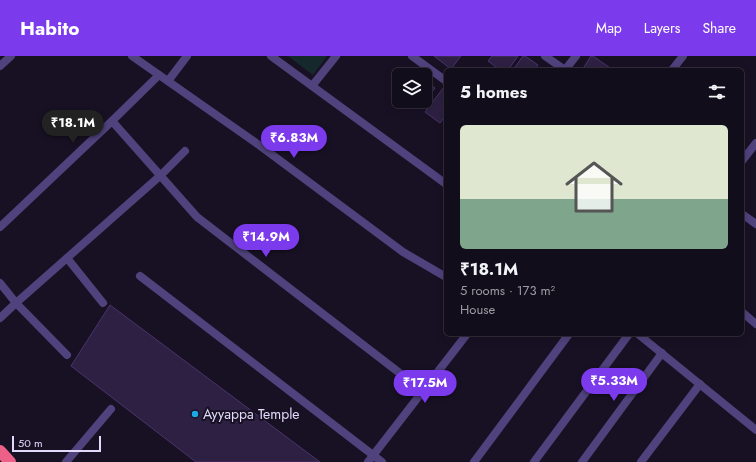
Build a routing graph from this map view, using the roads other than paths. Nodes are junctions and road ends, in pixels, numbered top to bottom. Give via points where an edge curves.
1 (11, 56) edge
2 (132, 56) edge
3 (187, 56) edge
4 (271, 56) edge
5 (336, 56) edge
6 (412, 56) edge
7 (545, 56) edge
8 (576, 56) edge
9 (682, 56) edge
10 (0, 66) edge
11 (562, 68) edge
12 (567, 68) edge
13 (673, 68) edge
14 (159, 75) junction
15 (444, 80) edge
16 (168, 81) junction
17 (312, 86) junction
18 (112, 121) junction
19 (756, 142) edge
20 (185, 151) dead end
21 (744, 158) edge
22 (161, 175) junction
23 (444, 183) edge
24 (744, 215) edge
25 (756, 224) edge
26 (0, 227) edge
27 (67, 258) junction
28 (140, 276) dead end
29 (444, 276) edge
30 (0, 283) edge
31 (16, 303) junction
32 (103, 303) dead end
33 (744, 314) edge
34 (0, 318) edge
35 (756, 324) edge
36 (465, 336) edge
37 (568, 336) edge
38 (628, 336) edge
39 (641, 336) edge
40 (662, 353) junction
41 (67, 355) dead end
42 (700, 384) junction
43 (423, 391) junction
44 (111, 409) dead end
45 (756, 430) edge
46 (0, 450) edge
47 (370, 459) edge
48 (10, 462) edge
49 (66, 462) edge
50 (382, 462) edge
51 (474, 462) edge
52 (534, 462) edge
53 (582, 462) edge
54 (641, 462) edge

1 - 10 street
2 - 14 street
3 - 16 street
4 - 17 street
5 - 17 street
6 - 15 street
7 - 11 street
8 - 12 street
9 - 13 street
14 - 16 street
14 - 18 street
16 - 29 street via 403,252
17 - 23 street
18 - 22 street
18 - 26 street
19 - 21 street
20 - 22 street
22 - 27 street
22 - 43 street via 197,217
24 - 25 street
27 - 31 street
27 - 32 street
28 - 47 street
30 - 31 street
31 - 34 street
31 - 41 street
33 - 35 street
36 - 43 street
37 - 51 street
38 - 52 street
39 - 40 street
40 - 42 street
40 - 53 street
42 - 45 street
42 - 54 street
43 - 47 street
44 - 49 street
46 - 48 highway
47 - 50 street

